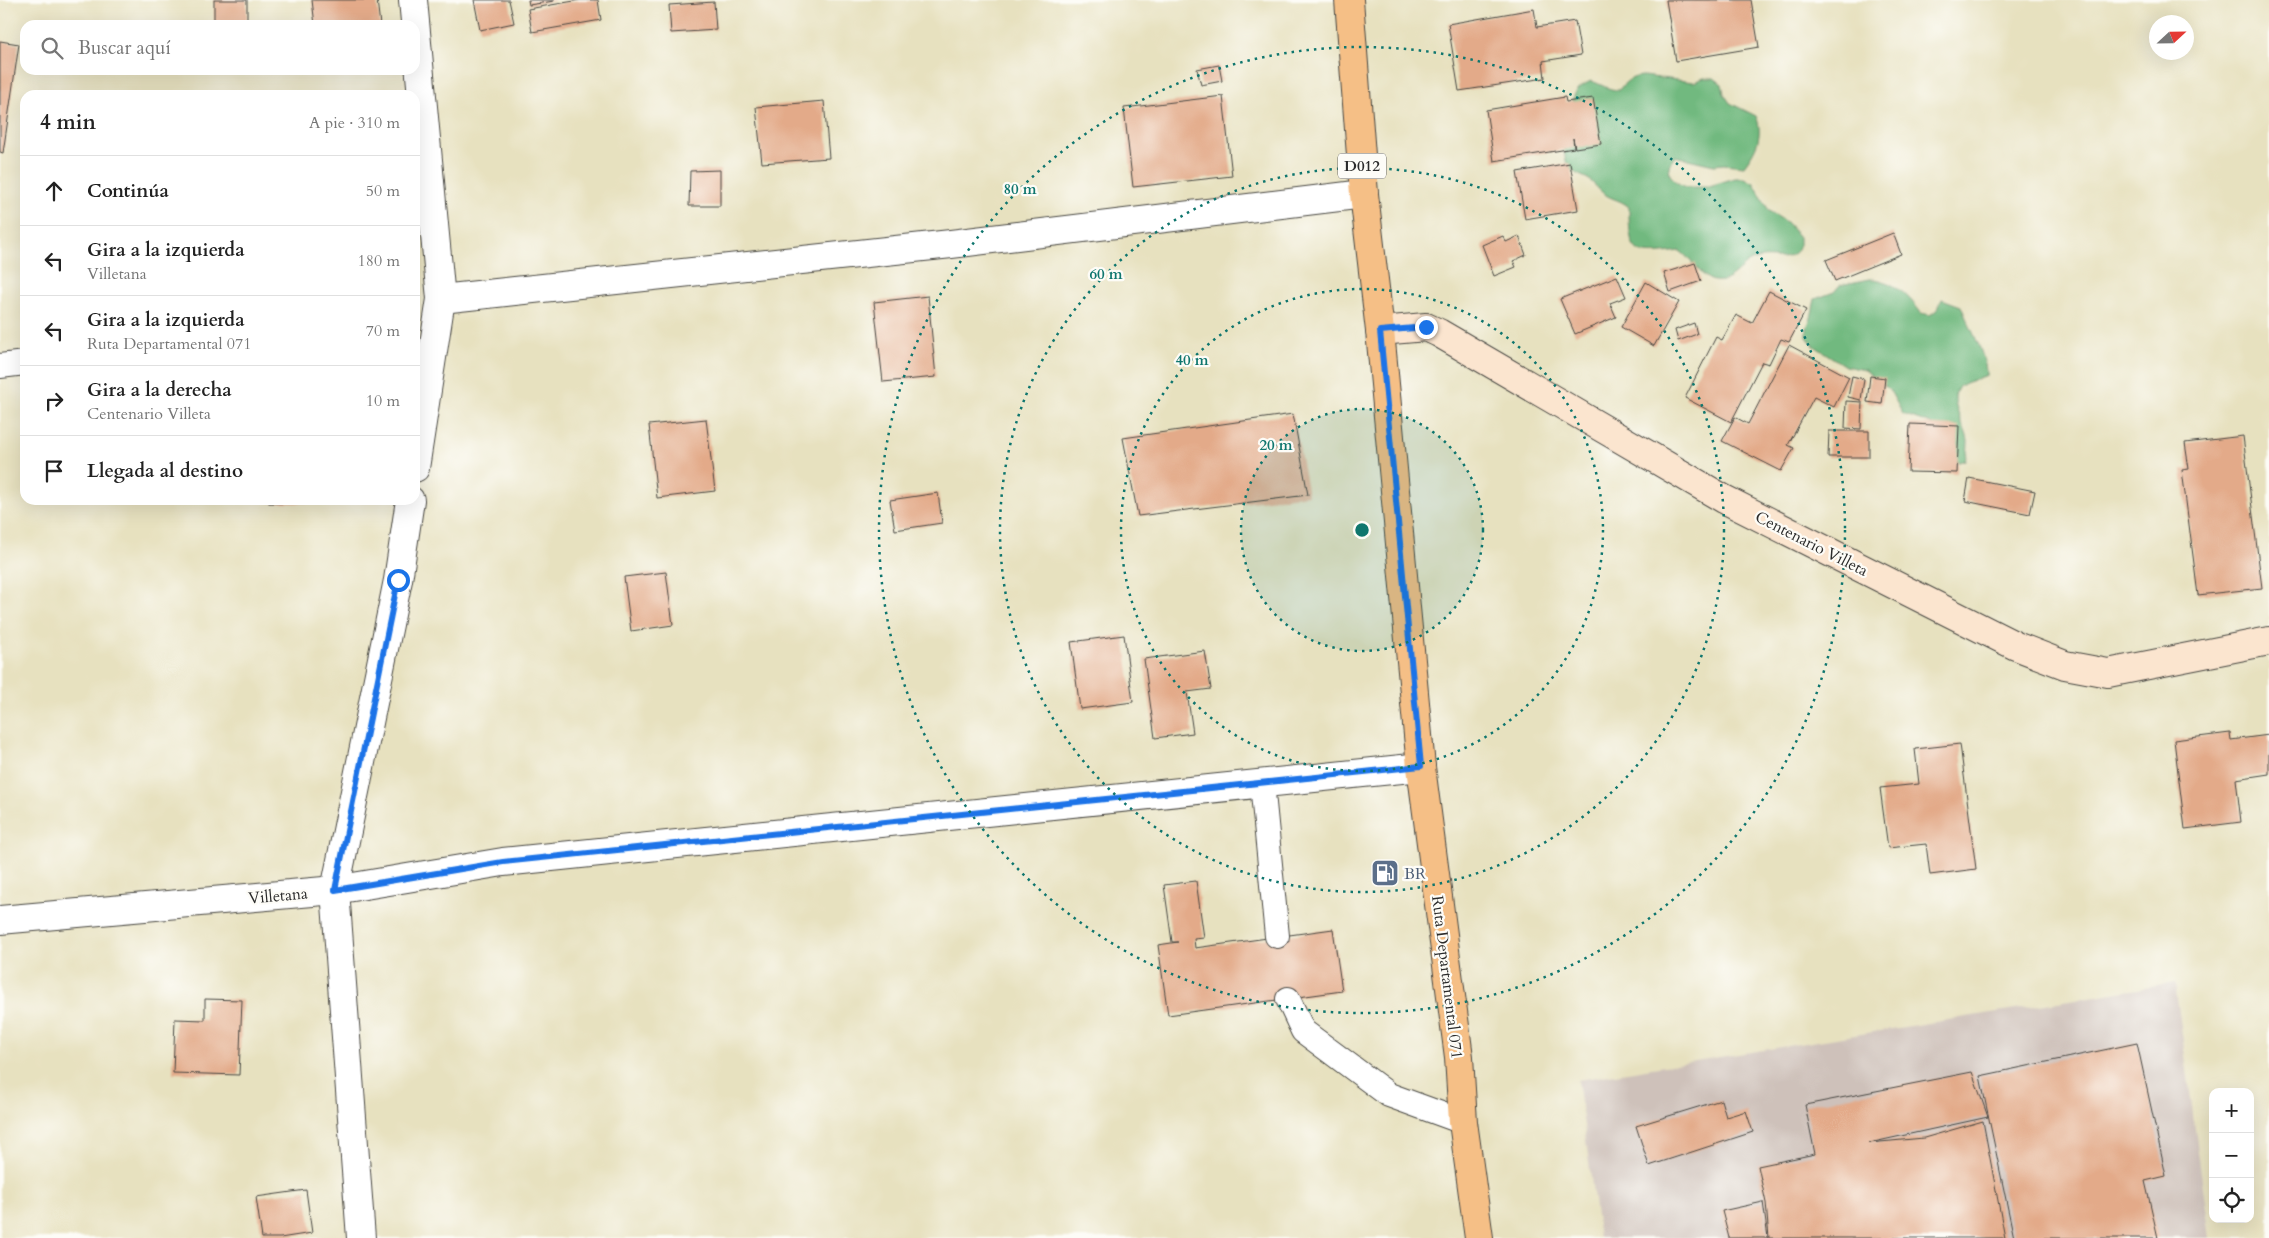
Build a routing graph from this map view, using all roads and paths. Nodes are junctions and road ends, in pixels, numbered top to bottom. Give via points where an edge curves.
1 (413, 0) edge
2 (1350, 0) edge
3 (415, 20) edge
4 (420, 75) edge
5 (1364, 194) junction
6 (441, 299) junction
7 (1380, 331) junction
8 (20, 363) edge
9 (0, 366) edge
10 (420, 436) edge
11 (409, 505) edge
12 (2269, 641) edge
13 (1421, 766) junction
14 (1262, 783) junction
15 (335, 890) junction
16 (0, 920) edge
17 (1277, 936) dead end
18 (1288, 999) dead end
19 (1463, 1122) junction
20 (361, 1238) edge
21 (1479, 1238) edge

1 - 3 street
2 - 5 main road, Ruta Departamental 071 / D012
4 - 6 street
5 - 6 street via 951,244
5 - 7 main road, Ruta Departamental 071 / D012
6 - 10 street
7 - 12 main road, Centenario Villeta via 1426,327 1439,333 1724,499 2016,646 2065,664 2108,673
7 - 13 main road, Ruta Departamental 071
8 - 9 lane
11 - 15 street via 398,580
13 - 14 street, Villetana
13 - 19 main road, Ruta Departamental 071 via 1459,1057
14 - 15 street, Villetana via 503,862
14 - 17 lane
15 - 16 street, Villetana
15 - 20 street
18 - 19 lane via 1302,1031 1389,1095
19 - 21 main road, Ruta Departamental 071

